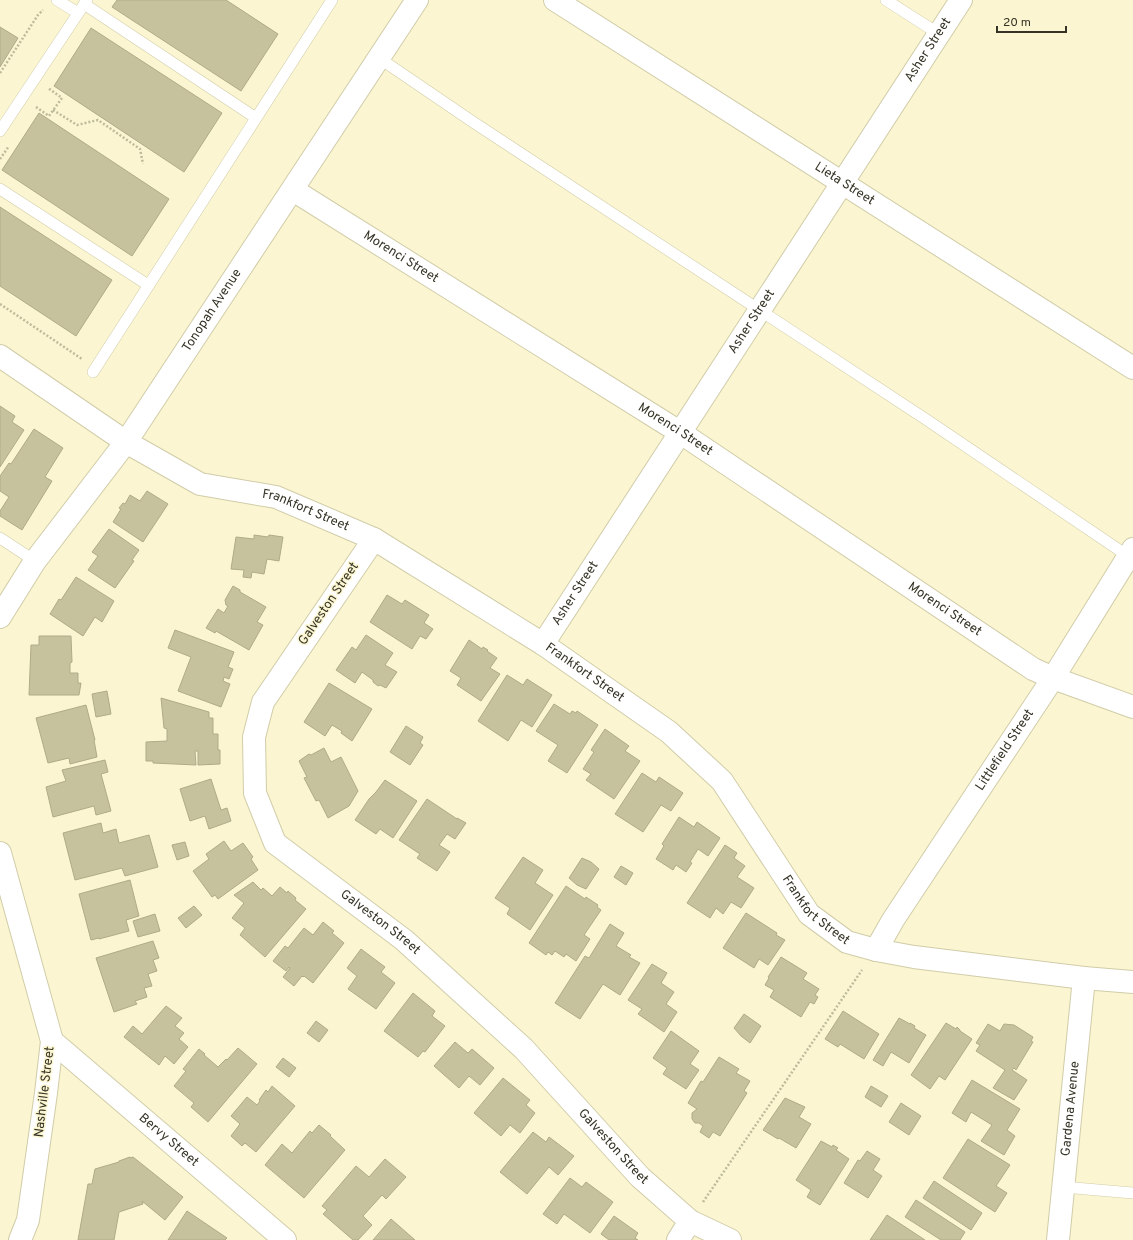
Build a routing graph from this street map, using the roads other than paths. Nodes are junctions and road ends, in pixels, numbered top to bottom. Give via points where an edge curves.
1 (332, 0) edge
2 (417, 0) edge
3 (556, 0) edge
4 (886, 0) edge
5 (961, 0) edge
6 (53, 2) edge
7 (83, 6) edge
8 (939, 34) junction
9 (379, 58) junction
10 (256, 118) junction
11 (0, 131) edge
12 (842, 182) junction
13 (0, 189) edge
14 (293, 190) junction
15 (148, 285) junction
16 (760, 310) junction
17 (0, 356) edge
18 (1133, 368) edge
19 (94, 370) road end
20 (681, 433) junction
21 (126, 442) junction
22 (0, 538) edge
23 (374, 539) junction
24 (1131, 552) edge
25 (35, 562) junction
26 (0, 617) edge
27 (543, 644) junction
28 (1053, 678) junction
29 (1133, 707) edge
30 (0, 852) edge
31 (876, 950) junction
32 (1084, 978) junction
33 (1133, 982) edge
34 (52, 1041) junction
35 (1063, 1188) junction
36 (1133, 1193) edge
37 (690, 1222) junction
38 (20, 1240) edge
39 (285, 1240) edge
40 (678, 1240) edge
41 (730, 1240) edge
42 (1058, 1240) edge

1 - 10 lane
2 - 9 street, Tonopah Avenue
3 - 12 street, Lieta Street
4 - 8 lane
5 - 8 street, Asher Street
6 - 7 lane
7 - 10 lane
7 - 11 lane
8 - 12 street, Asher Street
9 - 14 street, Tonopah Avenue
9 - 16 lane
10 - 15 lane
12 - 16 street, Asher Street
12 - 18 street, Lieta Street
13 - 15 lane
14 - 20 street, Morenci Street
14 - 21 street, Tonopah Avenue
15 - 19 lane
16 - 20 street, Asher Street
16 - 24 lane
17 - 21 street, Frankfort Street
20 - 27 street, Asher Street
20 - 28 street, Morenci Street via 1033,669
21 - 23 street, Frankfort Street via 200,484 276,497
21 - 25 street, Tonopah Avenue
22 - 25 lane
23 - 27 street, Frankfort Street
23 - 37 street, Galveston Street via 263,702 254,736 255,793 275,844 404,940 524,1049 640,1177
24 - 28 street, Littlefield Street
25 - 26 street, Tonopah Avenue
27 - 31 street, Frankfort Street via 669,732 722,781 809,914 847,942
28 - 29 street, Morenci Street
28 - 31 street, Littlefield Street via 893,920
30 - 34 street, Nashville Street
31 - 32 street, Frankfort Street
32 - 33 street, Frankfort Street
32 - 35 street, Gardena Avenue
34 - 38 street, Nashville Street via 28,1220
34 - 39 street, Bervy Street
35 - 36 lane
35 - 42 street, Gardena Avenue
37 - 40 street
37 - 41 street, Galveston Street

